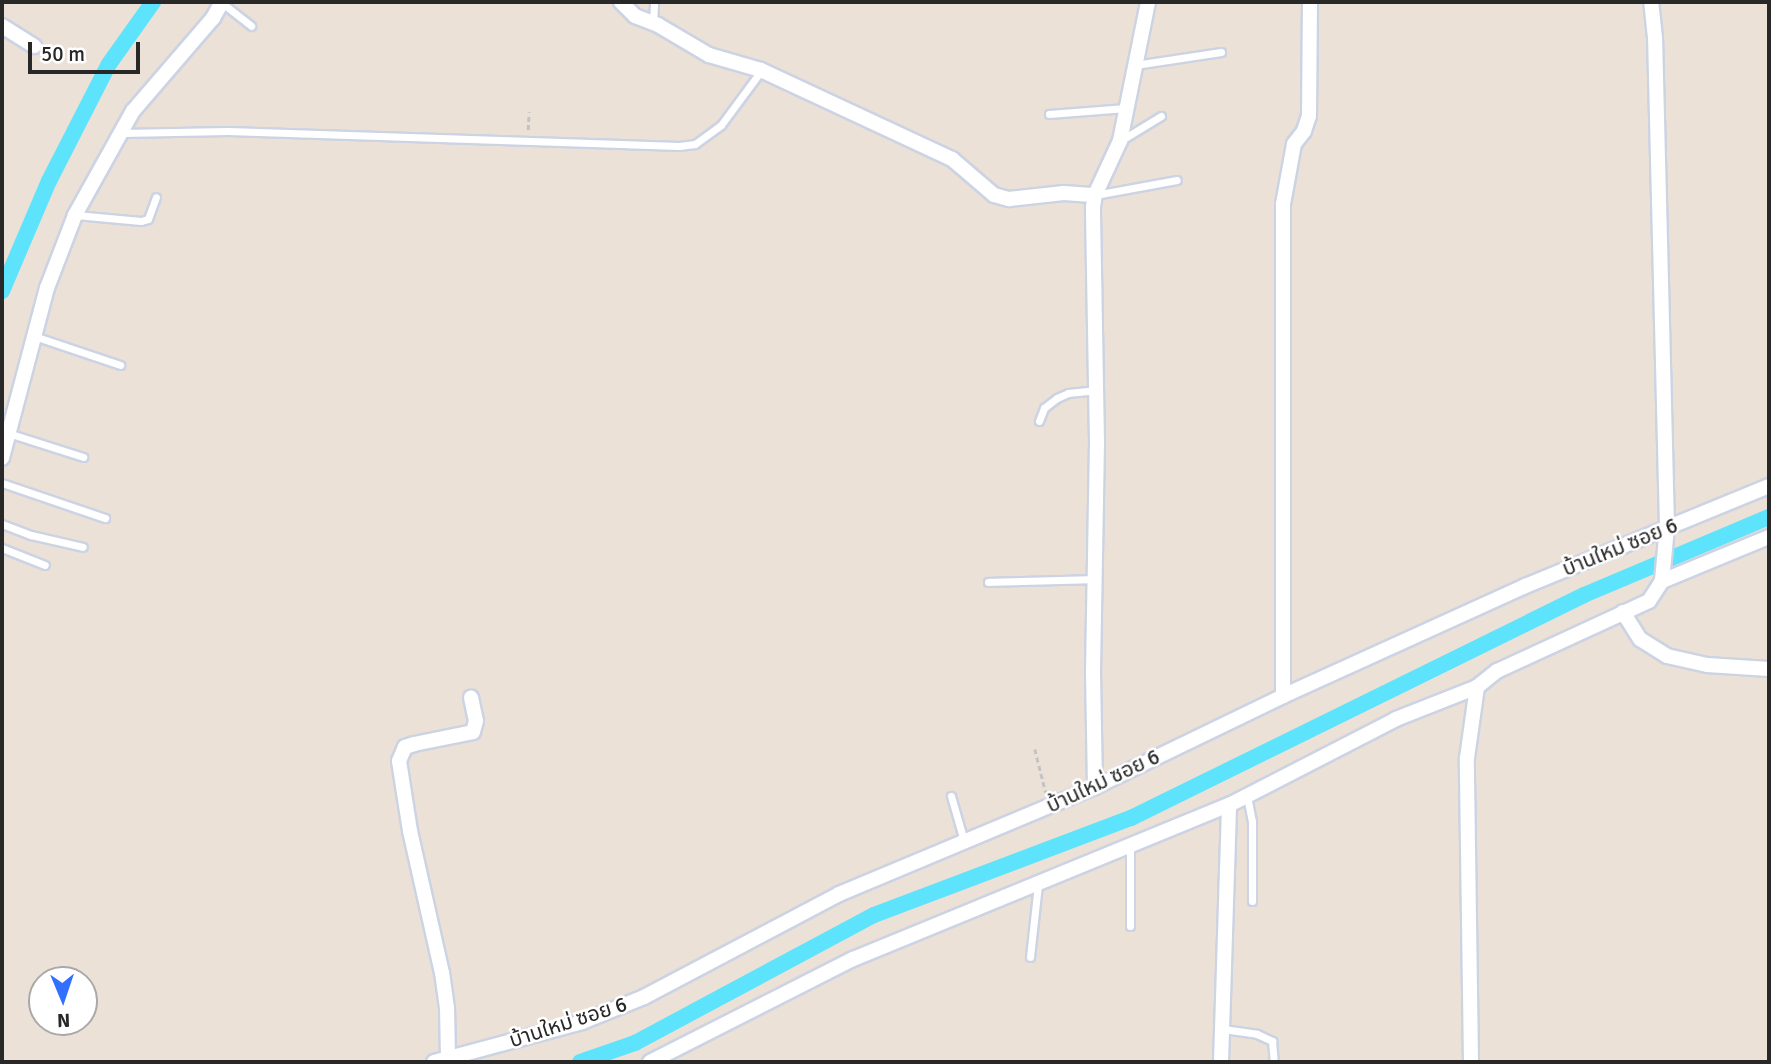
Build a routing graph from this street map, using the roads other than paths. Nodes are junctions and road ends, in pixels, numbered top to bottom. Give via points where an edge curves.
1 (222, 2) edge
2 (621, 2) edge
3 (654, 2) edge
4 (1148, 2) edge
5 (1310, 2) edge
6 (1651, 2) edge
7 (653, 23) junction
8 (2, 26) edge
9 (251, 26) dead end
10 (34, 46) dead end
11 (1221, 52) dead end
12 (1135, 65) junction
13 (761, 70) junction
14 (1126, 108) junction
15 (1049, 114) dead end
16 (1161, 116) dead end
17 (120, 133) junction
18 (1120, 141) junction
19 (1177, 180) dead end
20 (1095, 195) junction
21 (156, 197) dead end
22 (75, 215) junction
23 (33, 336) junction
24 (120, 365) dead end
25 (1096, 390) junction
26 (1039, 421) dead end
27 (8, 432) junction
28 (83, 457) dead end
29 (2, 458) edge
30 (2, 483) edge
31 (1769, 486) edge
32 (105, 518) dead end
33 (2, 524) edge
34 (1667, 533) junction
35 (1769, 537) edge
36 (83, 547) dead end
37 (2, 548) edge
38 (45, 565) dead end
39 (1663, 575) junction
40 (1095, 579) junction
41 (988, 582) dead end
42 (1623, 612) junction
43 (1769, 669) edge
44 (1477, 687) junction
45 (1283, 696) junction
46 (471, 698) dead end
47 (1095, 787) junction
48 (951, 796) dead end
49 (1247, 796) junction
50 (1229, 806) junction
51 (964, 841) junction
52 (1130, 845) junction
53 (1038, 883) junction
54 (1252, 901) dead end
55 (1130, 926) dead end
56 (1030, 957) dead end
57 (1222, 1029) junction
58 (441, 1060) edge
59 (650, 1062) edge
60 (1221, 1062) edge
61 (1274, 1062) edge
62 (1471, 1062) edge

1 - 9 lane
1 - 17 street via 214,18 133,111
2 - 7 street via 635,16
3 - 7 lane
4 - 12 street
5 - 45 street via 1309,116 1293,144 1283,204
6 - 34 street
7 - 13 street via 709,55
8 - 10 street
11 - 12 lane
12 - 14 street
13 - 17 lane via 721,125 695,144 615,146 228,131
13 - 20 street via 952,159 995,195 1009,199
14 - 15 lane
14 - 18 street
16 - 18 lane
17 - 22 street
18 - 20 street
19 - 20 lane
20 - 25 street
21 - 22 lane via 148,219 141,221
22 - 23 street
23 - 24 lane
23 - 27 street
25 - 26 lane via 1056,398 1044,408
25 - 40 street
27 - 28 lane
27 - 29 street
30 - 32 lane
31 - 34 street, บ้านใหม่ ซอย 6
33 - 36 lane
34 - 39 street
34 - 45 street, บ้านใหม่ ซอย 6 via 1525,586
35 - 39 street
37 - 38 lane
39 - 42 street via 1649,601
40 - 41 lane
40 - 47 street
42 - 43 street via 1640,639 1667,656 1707,665
42 - 44 street via 1497,671
44 - 49 street via 1396,719
44 - 62 street via 1467,758
45 - 47 street, บ้านใหม่ ซอย 6
46 - 58 street via 476,721 473,732 405,747 399,761 442,973
47 - 51 street, บ้านใหม่ ซอย 6
48 - 51 lane
49 - 50 street
49 - 54 lane via 1252,821
50 - 52 street
50 - 57 street
51 - 58 street, บ้านใหม่ ซอย 6 via 839,894 644,997 582,1022
52 - 53 street
52 - 55 lane
53 - 56 lane
53 - 59 street via 853,959
57 - 60 street
57 - 61 lane via 1258,1034 1272,1041

